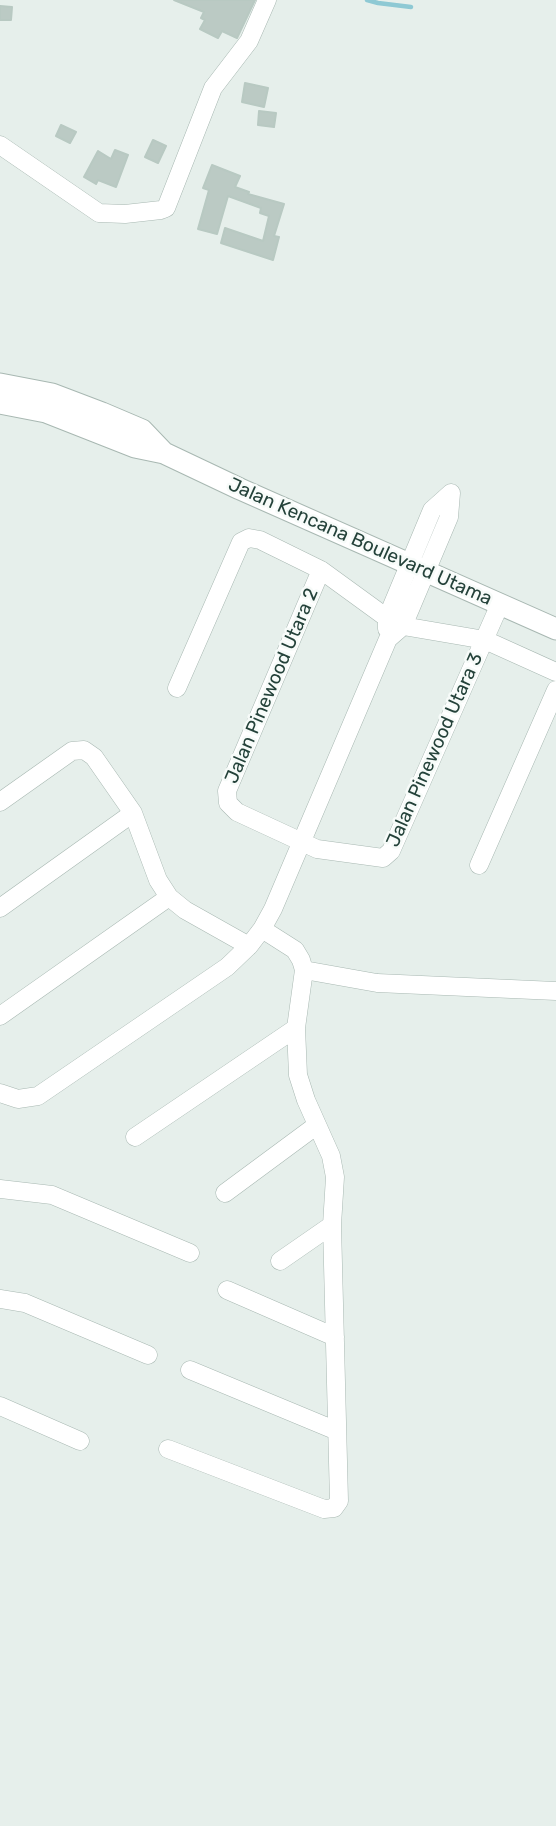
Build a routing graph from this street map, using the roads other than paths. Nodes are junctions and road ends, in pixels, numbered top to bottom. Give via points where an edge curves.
1 (267, 0) edge
2 (0, 145) edge
3 (0, 384) edge
4 (0, 403) edge
5 (164, 453) junction
6 (417, 568) junction
7 (321, 570) junction
8 (500, 604) junction
9 (395, 622) junction
10 (556, 629) edge
11 (485, 640) junction
12 (556, 672) edge
13 (177, 688) dead end
14 (556, 690) edge
15 (0, 802) edge
16 (134, 813) junction
17 (302, 842) junction
18 (479, 865) dead end
19 (169, 897) junction
20 (0, 908) edge
21 (262, 929) junction
22 (249, 946) junction
23 (304, 970) junction
24 (556, 991) edge
25 (0, 1016) edge
26 (296, 1028) junction
27 (0, 1093) edge
28 (317, 1125) junction
29 (135, 1137) dead end
30 (0, 1189) edge
31 (225, 1193) dead end
32 (332, 1225) junction
33 (190, 1252) dead end
34 (280, 1261) dead end
35 (227, 1290) dead end
36 (0, 1299) edge
37 (335, 1338) junction
38 (148, 1355) dead end
39 (190, 1370) dead end
40 (0, 1406) edge
41 (337, 1431) junction
42 (80, 1441) dead end
43 (168, 1449) dead end

1 - 2 street via 249,41 213,88 166,208 99,214
3 - 5 street, Jalan Kencana Boulevard Utama via 52,394 102,413 142,430
4 - 5 street, Jalan Kencana Boulevard Utama via 46,412 135,447
5 - 6 street, Jalan Kencana Boulevard Utama
6 - 8 street, Jalan Kencana Boulevard Utama
6 - 9 street
7 - 9 street
7 - 13 street via 260,540 241,542
7 - 17 street, Jalan Pinewood Utara 2 via 227,791 228,803 237,812
8 - 10 street, Jalan Kencana Boulevard Utama
8 - 11 street, Jalan Pinewood Utara 3
9 - 11 street
9 - 17 street
11 - 12 street
11 - 17 street, Jalan Pinewood Utara 3 via 391,851 383,858 317,849
14 - 18 street
15 - 16 street via 72,751 84,750
16 - 19 street via 158,880
16 - 20 street
17 - 21 street
19 - 22 street
19 - 25 street
21 - 22 street
21 - 23 street via 295,950
22 - 27 street via 227,967 38,1096 18,1098
23 - 24 street via 377,983
23 - 26 street
26 - 28 street via 298,1075
26 - 29 street
28 - 31 street
28 - 32 street via 335,1177
30 - 33 street via 52,1195
32 - 34 street
32 - 37 street
35 - 37 street
36 - 38 street via 25,1303
37 - 41 street
39 - 41 street
40 - 42 street
41 - 43 street via 339,1501 334,1508 324,1509

